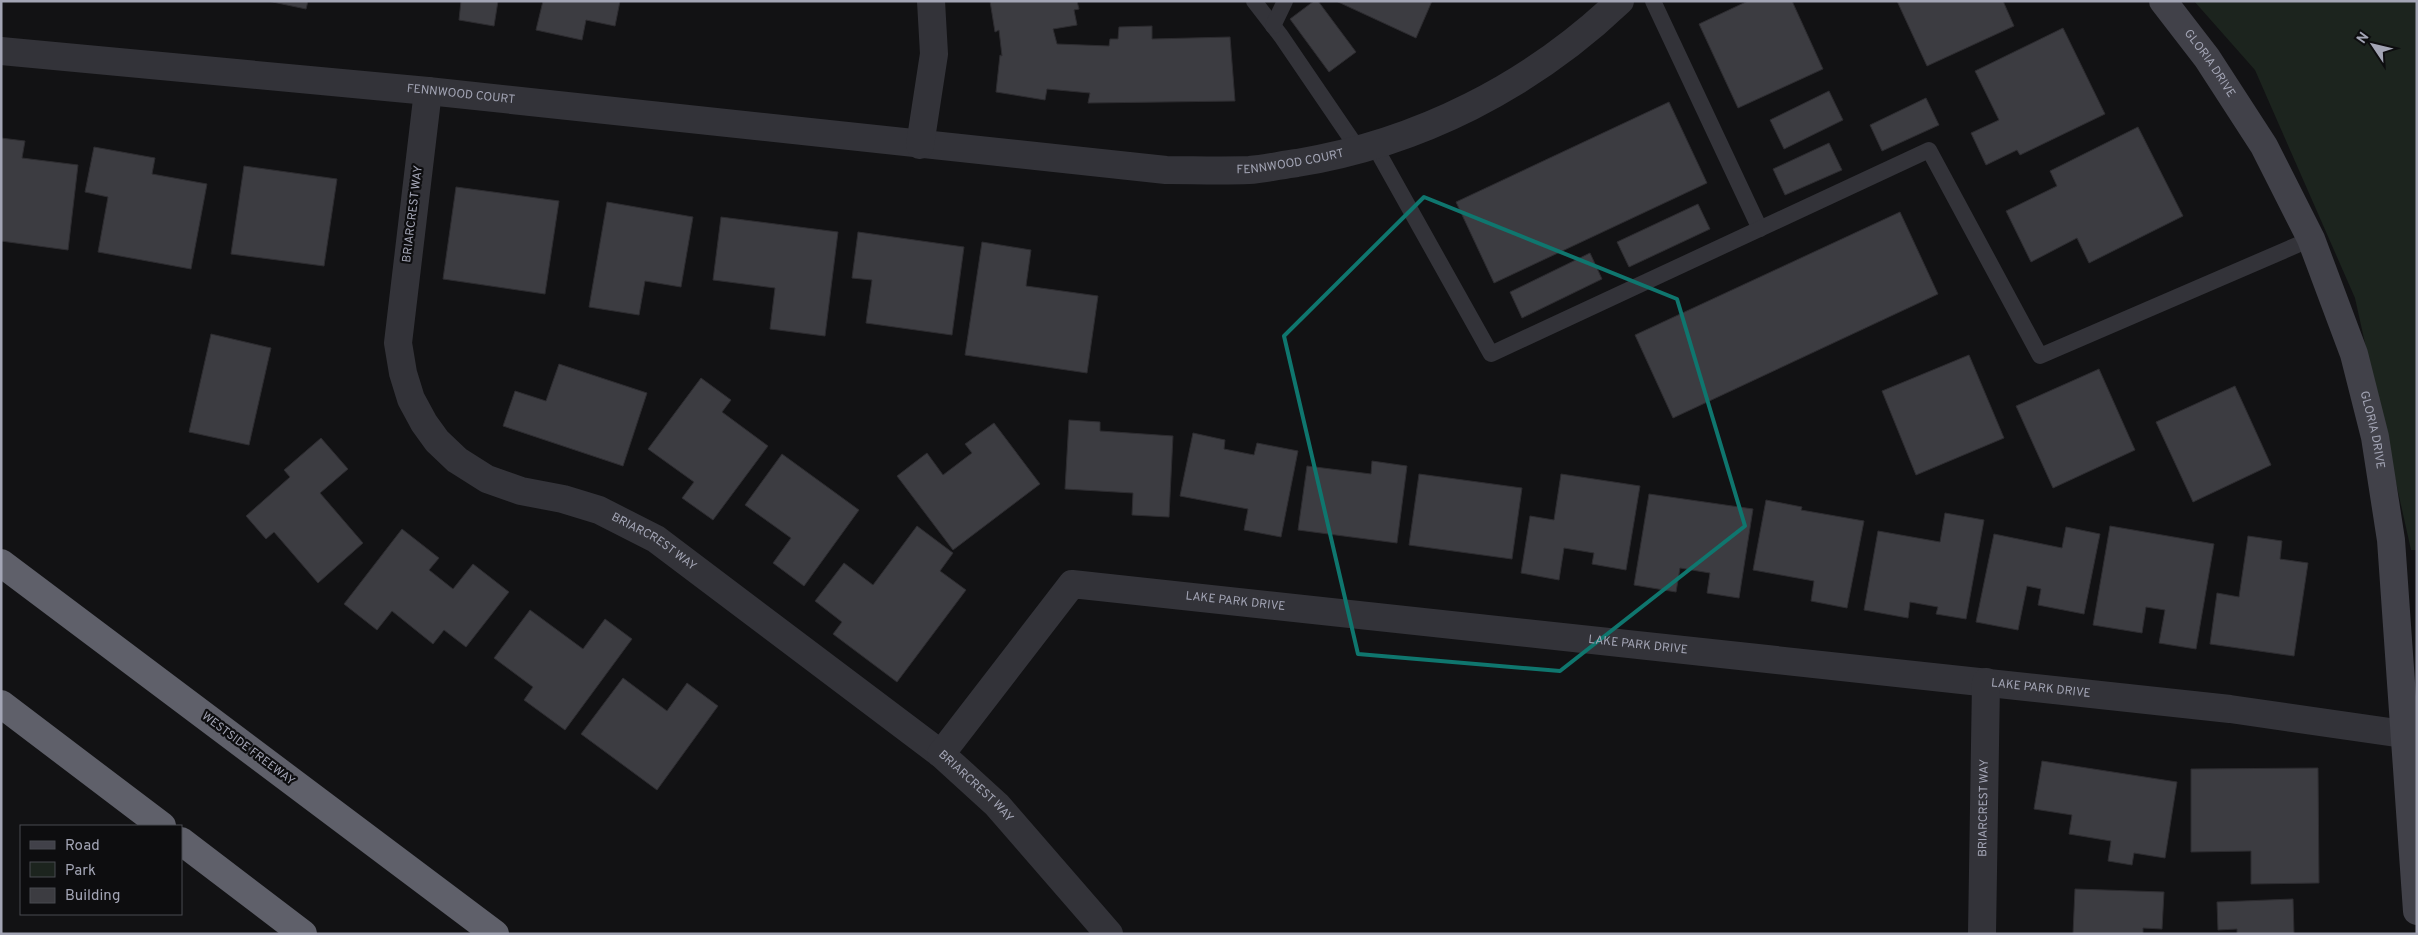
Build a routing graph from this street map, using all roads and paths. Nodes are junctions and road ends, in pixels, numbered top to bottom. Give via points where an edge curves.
1 (930, 1) edge
2 (1254, 1) edge
3 (1285, 1) edge
4 (1620, 1) edge
5 (1653, 1) edge
6 (2163, 1) edge
7 (1273, 26) junction
8 (1, 51) edge
9 (428, 91) junction
10 (920, 145) junction
11 (1366, 147) junction
12 (1760, 229) junction
13 (2312, 240) junction
14 (1, 563) edge
15 (1986, 682) junction
16 (1, 704) edge
17 (2411, 736) edge
18 (941, 754) junction
19 (161, 825) edge
20 (182, 842) edge
21 (2417, 911) edge
22 (303, 934) edge
23 (495, 934) edge
24 (1109, 934) edge
25 (1982, 934) edge

1 - 10 street via 934,54
2 - 7 lane
3 - 7 lane
4 - 11 street, FENNWOOD COURT via 1589,31 1529,74 1464,111 1406,135
5 - 12 lane
6 - 13 street, GLORIA DRIVE via 2207,58 2264,146
7 - 11 lane
8 - 9 street, FENNWOOD COURT
9 - 10 street, FENNWOOD COURT
9 - 18 street, BRIARCREST WAY via 398,343 411,399 437,441 457,460 487,479 599,510 656,539
10 - 11 street, FENNWOOD COURT via 1166,170 1250,170 1334,157
11 - 12 lane via 1490,354
12 - 13 lane via 1929,150 2040,356
13 - 17 street, GLORIA DRIVE via 2354,354 2375,437 2391,540
14 - 23 highway, WESTSIDE FREEWAY
15 - 17 street, LAKE PARK DRIVE via 2230,709
15 - 18 street, LAKE PARK DRIVE via 1072,584
15 - 25 street, BRIARCREST WAY
16 - 19 highway
17 - 21 street, GLORIA DRIVE
18 - 24 street, BRIARCREST WAY via 997,805
20 - 22 highway

